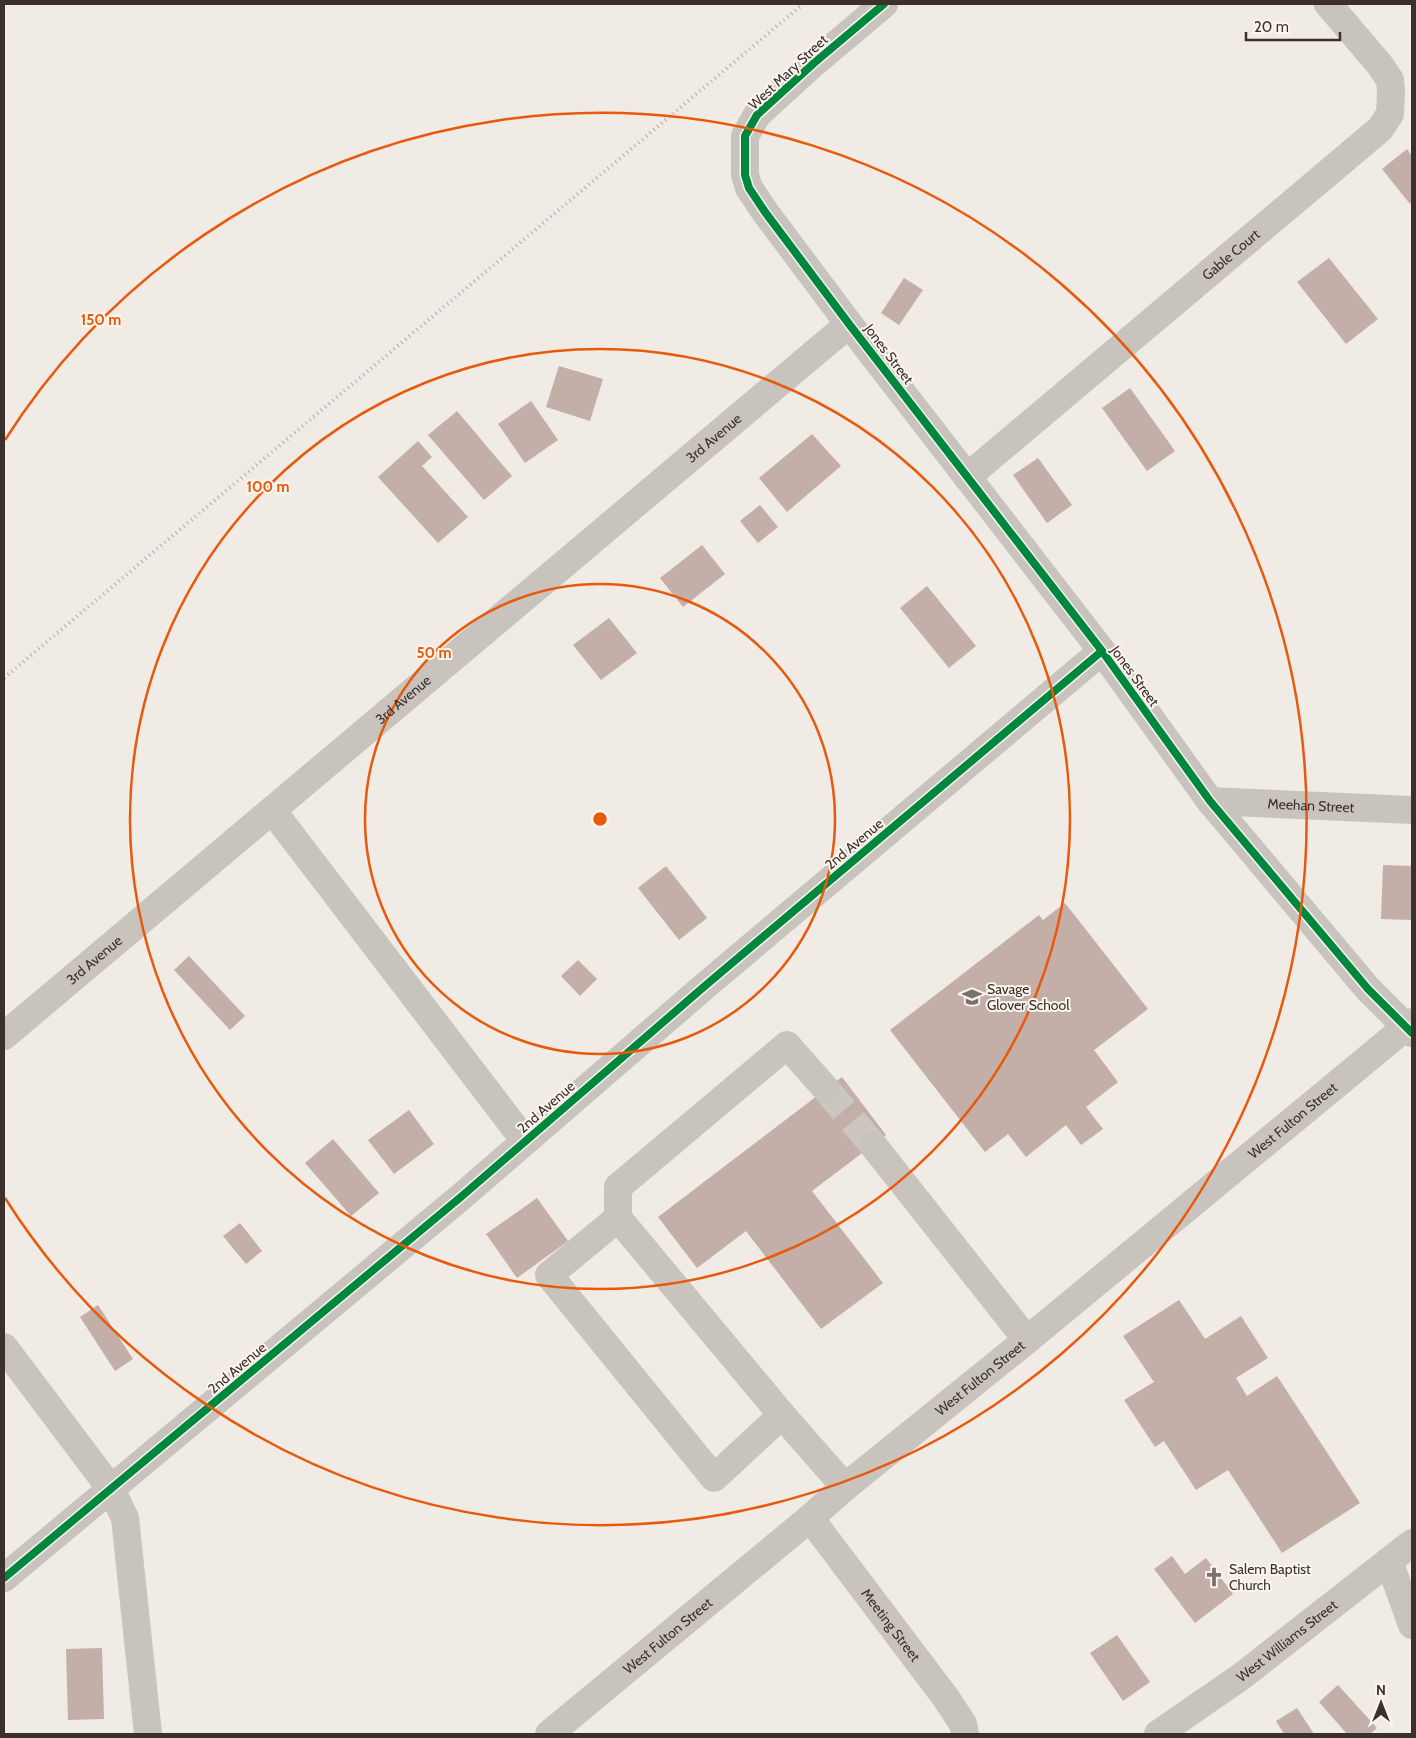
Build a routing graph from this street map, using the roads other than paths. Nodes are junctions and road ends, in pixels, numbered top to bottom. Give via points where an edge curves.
1 (884, 4) edge
2 (1328, 4) edge
3 (850, 324) junction
4 (967, 478) junction
5 (1102, 651) junction
6 (1210, 801) junction
7 (272, 810) junction
8 (1412, 810) edge
9 (1410, 1028) edge
10 (4, 1036) edge
11 (826, 1089) tunnel mouth
12 (525, 1141) junction
13 (873, 1145) tunnel mouth
14 (618, 1218) junction
15 (1027, 1340) junction
16 (4, 1347) edge
17 (782, 1415) junction
18 (845, 1487) junction
19 (111, 1488) junction
20 (810, 1518) junction
21 (1412, 1543) edge
22 (1389, 1561) junction
23 (4, 1578) edge
24 (1412, 1625) edge
25 (148, 1734) edge
26 (549, 1734) edge
27 (965, 1734) edge
28 (1158, 1734) edge

1 - 3 street, West Mary Street via 757,115 746,136 745,175 749,188
2 - 4 street, Gable Court via 1390,80 1390,114 1380,129
3 - 4 street, Jones Street
3 - 7 street, 3rd Avenue
4 - 5 street, Jones Street
5 - 6 street, Jones Street
5 - 12 street, 2nd Avenue
6 - 8 street, Meehan Street
6 - 9 street, Jones Street via 1368,989
7 - 10 street, 3rd Avenue
7 - 12 street
9 - 15 street, West Fulton Street
11 - 14 street via 787,1044 618,1187
12 - 19 street, 2nd Avenue
13 - 15 street
14 - 17 street
14 - 17 street via 549,1275 714,1478
15 - 18 street, West Fulton Street
16 - 19 street
17 - 18 street
18 - 20 street, West Fulton Street
19 - 23 street, 2nd Avenue
19 - 25 street via 125,1518
20 - 26 street, West Fulton Street
20 - 27 street, Meeting Street via 946,1698 963,1724
21 - 22 street, West Williams Street
22 - 24 street
22 - 28 street, West Williams Street via 1242,1676

